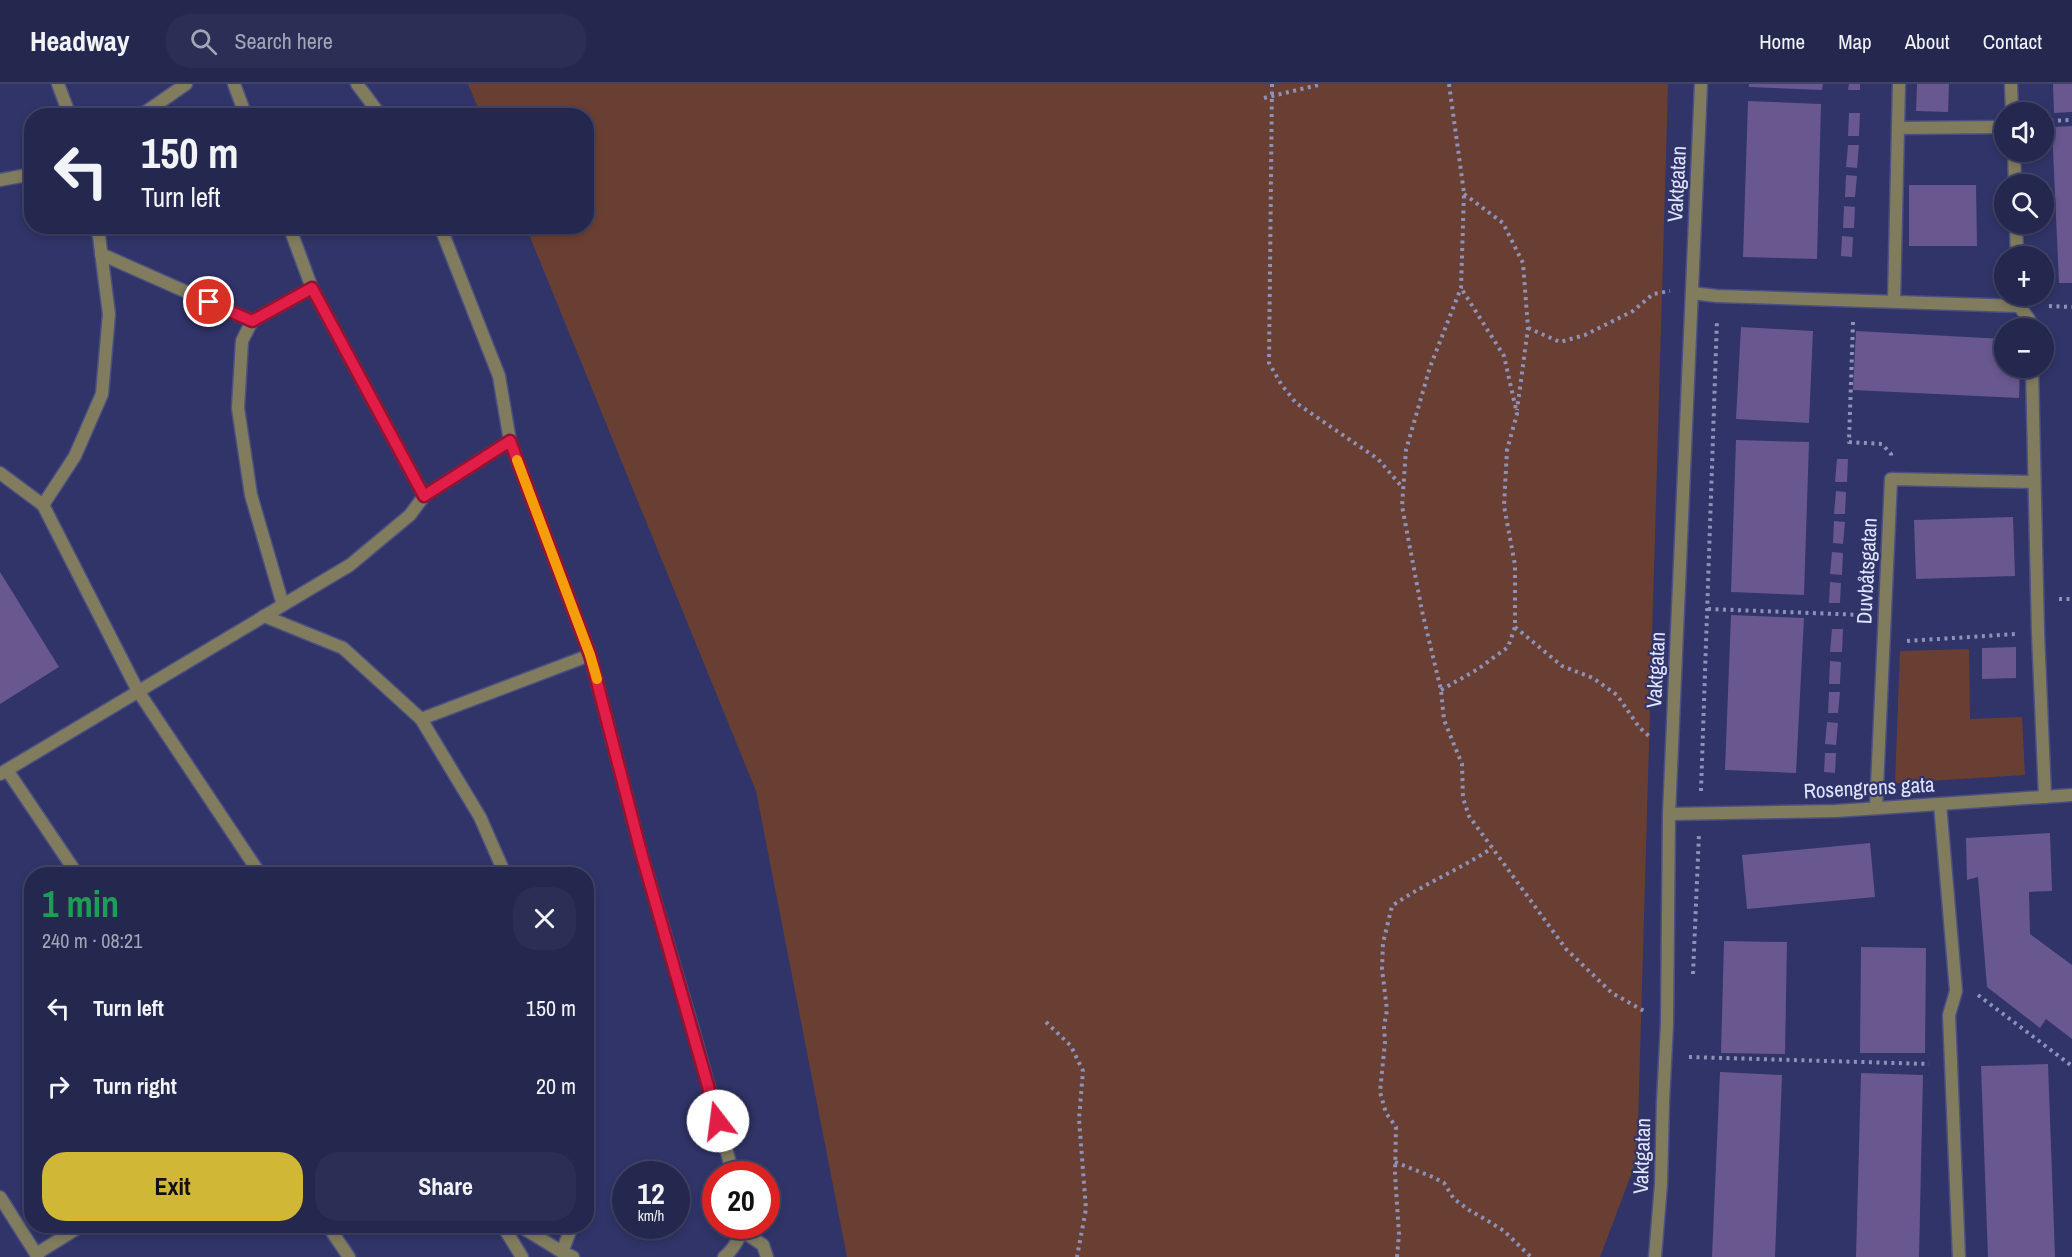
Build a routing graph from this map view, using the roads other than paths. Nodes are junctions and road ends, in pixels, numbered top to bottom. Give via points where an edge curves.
1 (58, 84) edge
2 (186, 84) edge
3 (234, 84) edge
4 (357, 84) edge
5 (1701, 84) edge
6 (1899, 84) edge
7 (2012, 84) edge
8 (2012, 102) edge
9 (67, 108) edge
10 (152, 108) edge
11 (243, 108) edge
12 (375, 108) edge
13 (1994, 127) edge
14 (1898, 128) junction
15 (24, 176) edge
16 (0, 180) edge
17 (98, 234) edge
18 (292, 234) edge
19 (443, 234) edge
20 (101, 254) junction
21 (312, 288) junction
22 (1692, 293) junction
23 (1894, 301) junction
24 (1994, 301) edge
25 (252, 321) junction
26 (2032, 378) edge
27 (510, 441) junction
28 (0, 473) edge
29 (2034, 482) junction
30 (424, 496) junction
31 (43, 505) junction
32 (283, 605) junction
33 (264, 616) junction
34 (590, 655) junction
35 (138, 691) junction
36 (421, 719) junction
37 (3, 772) edge
38 (2072, 795) edge
39 (2045, 797) junction
40 (1940, 804) junction
41 (1876, 808) junction
42 (1669, 814) junction
43 (72, 867) edge
44 (255, 867) edge
45 (502, 867) edge
46 (729, 1161) edge
47 (0, 1197) edge
48 (70, 1233) edge
49 (333, 1233) edge
50 (507, 1233) edge
51 (531, 1233) edge
52 (571, 1233) edge
53 (736, 1239) edge
54 (756, 1239) edge
55 (37, 1255) edge
56 (567, 1255) edge
57 (349, 1257) edge
58 (522, 1257) edge
59 (724, 1257) edge
60 (767, 1257) edge
61 (1655, 1257) edge
62 (1959, 1257) edge

1 - 9 street
2 - 10 street
3 - 11 street
4 - 12 street
5 - 22 street, Vaktgatan
6 - 14 street
7 - 8 street
13 - 14 street
14 - 23 street
15 - 16 street
17 - 20 street
18 - 21 street
19 - 27 street via 499,376
20 - 25 street
20 - 31 street via 109,314 102,394 75,456
21 - 25 street
21 - 30 street
22 - 23 street
22 - 42 street, Vaktgatan
23 - 24 street
25 - 32 street via 242,341 238,408 251,495
26 - 29 street
27 - 30 street
27 - 34 street
28 - 31 street
29 - 39 street
29 - 41 street, Duvbåtsgatan via 1891,479
30 - 32 street via 410,515 350,565
31 - 35 street
32 - 33 street
33 - 35 street
33 - 36 street via 343,648
34 - 36 street
34 - 46 street via 641,852
35 - 37 street
35 - 44 street
36 - 45 street via 480,817
37 - 43 street
38 - 39 street, Rosengrens gata
39 - 40 street, Rosengrens gata
40 - 41 street, Rosengrens gata
40 - 62 street via 1956,991 1949,1014
41 - 42 street, Rosengrens gata
42 - 61 street, Vaktgatan via 1662,1184
47 - 55 street
48 - 55 street
49 - 57 street
50 - 58 street
51 - 56 street
52 - 56 street
53 - 59 street
54 - 60 street via 763,1245

